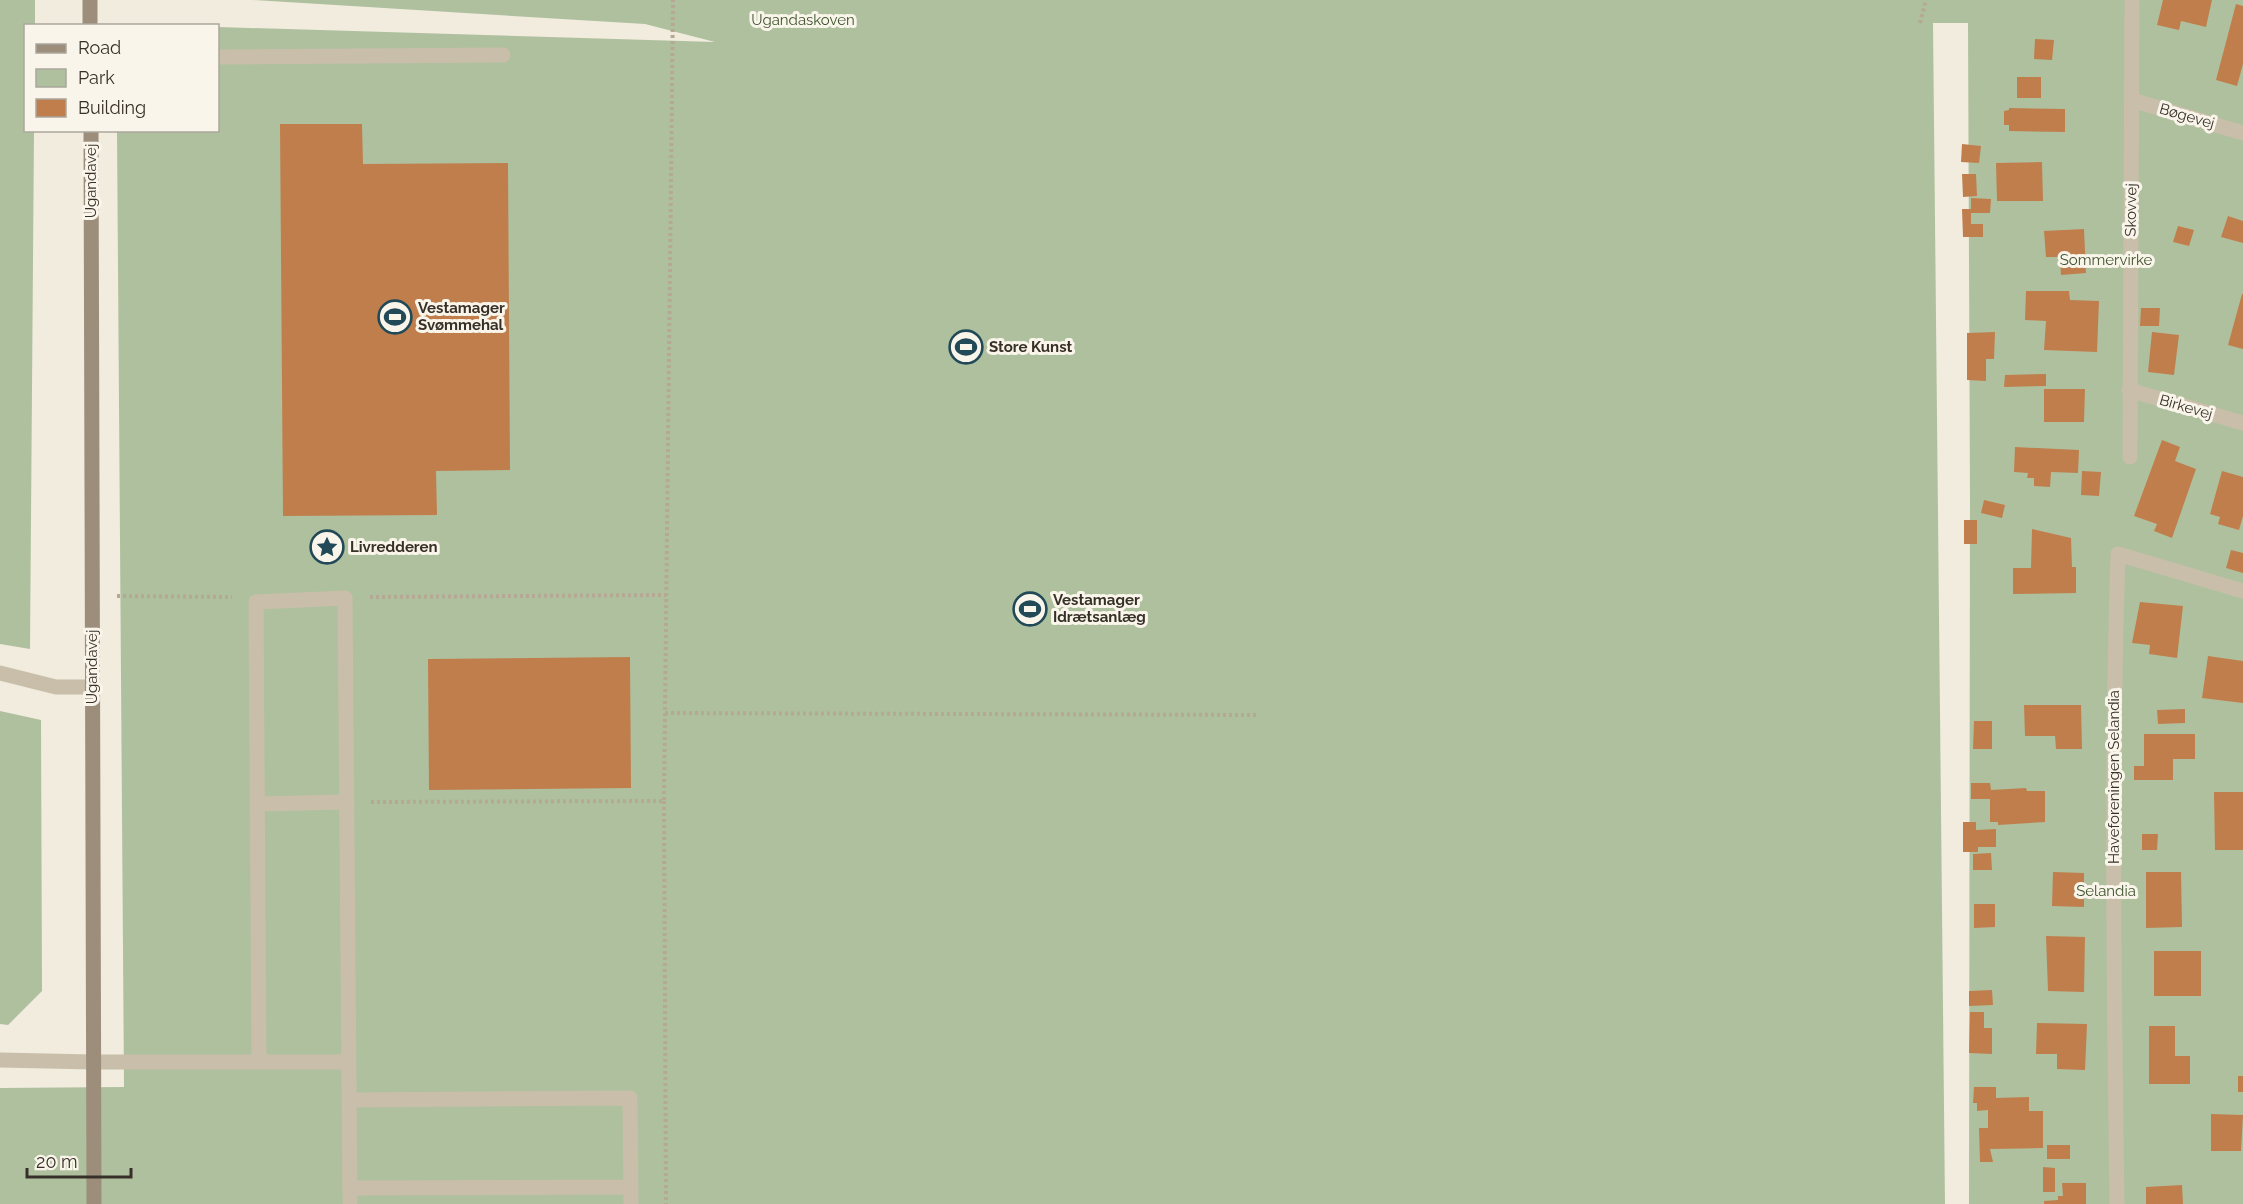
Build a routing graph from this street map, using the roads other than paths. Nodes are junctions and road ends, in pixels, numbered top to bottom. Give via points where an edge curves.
1 (90, 0) edge
2 (2132, 0) edge
3 (90, 24) edge
4 (503, 55) dead end
5 (219, 57) edge
6 (2132, 100) junction
7 (91, 132) edge
8 (2243, 133) edge
9 (2129, 390) junction
10 (2243, 423) edge
11 (2130, 457) dead end
12 (2243, 591) edge
13 (0, 673) edge
14 (93, 687) junction
15 (347, 802) junction
16 (258, 804) junction
17 (0, 1060) edge
18 (93, 1062) junction
19 (259, 1062) junction
20 (350, 1062) junction
21 (350, 1100) junction
22 (631, 1186) junction
23 (350, 1196) edge
24 (94, 1204) edge
25 (631, 1204) edge
26 (2117, 1204) edge

1 - 3 street
2 - 6 street, Skovvej
4 - 5 street
6 - 8 street, Bøgevej
6 - 9 street, Skovvej
7 - 14 street, Ugandavej
9 - 10 street, Birkevej
9 - 11 street, Skovvej
12 - 26 street, Haveforeningen Selandia via 2118,554 2114,930
13 - 14 street via 57,687
14 - 18 street, Ugandavej
15 - 16 street
15 - 16 street via 345,598 256,602
15 - 20 street
16 - 19 street
17 - 18 street
18 - 19 street
18 - 24 street, Ugandavej
19 - 20 street
20 - 21 street
21 - 22 street via 630,1098
21 - 23 street
22 - 23 street
22 - 25 street

